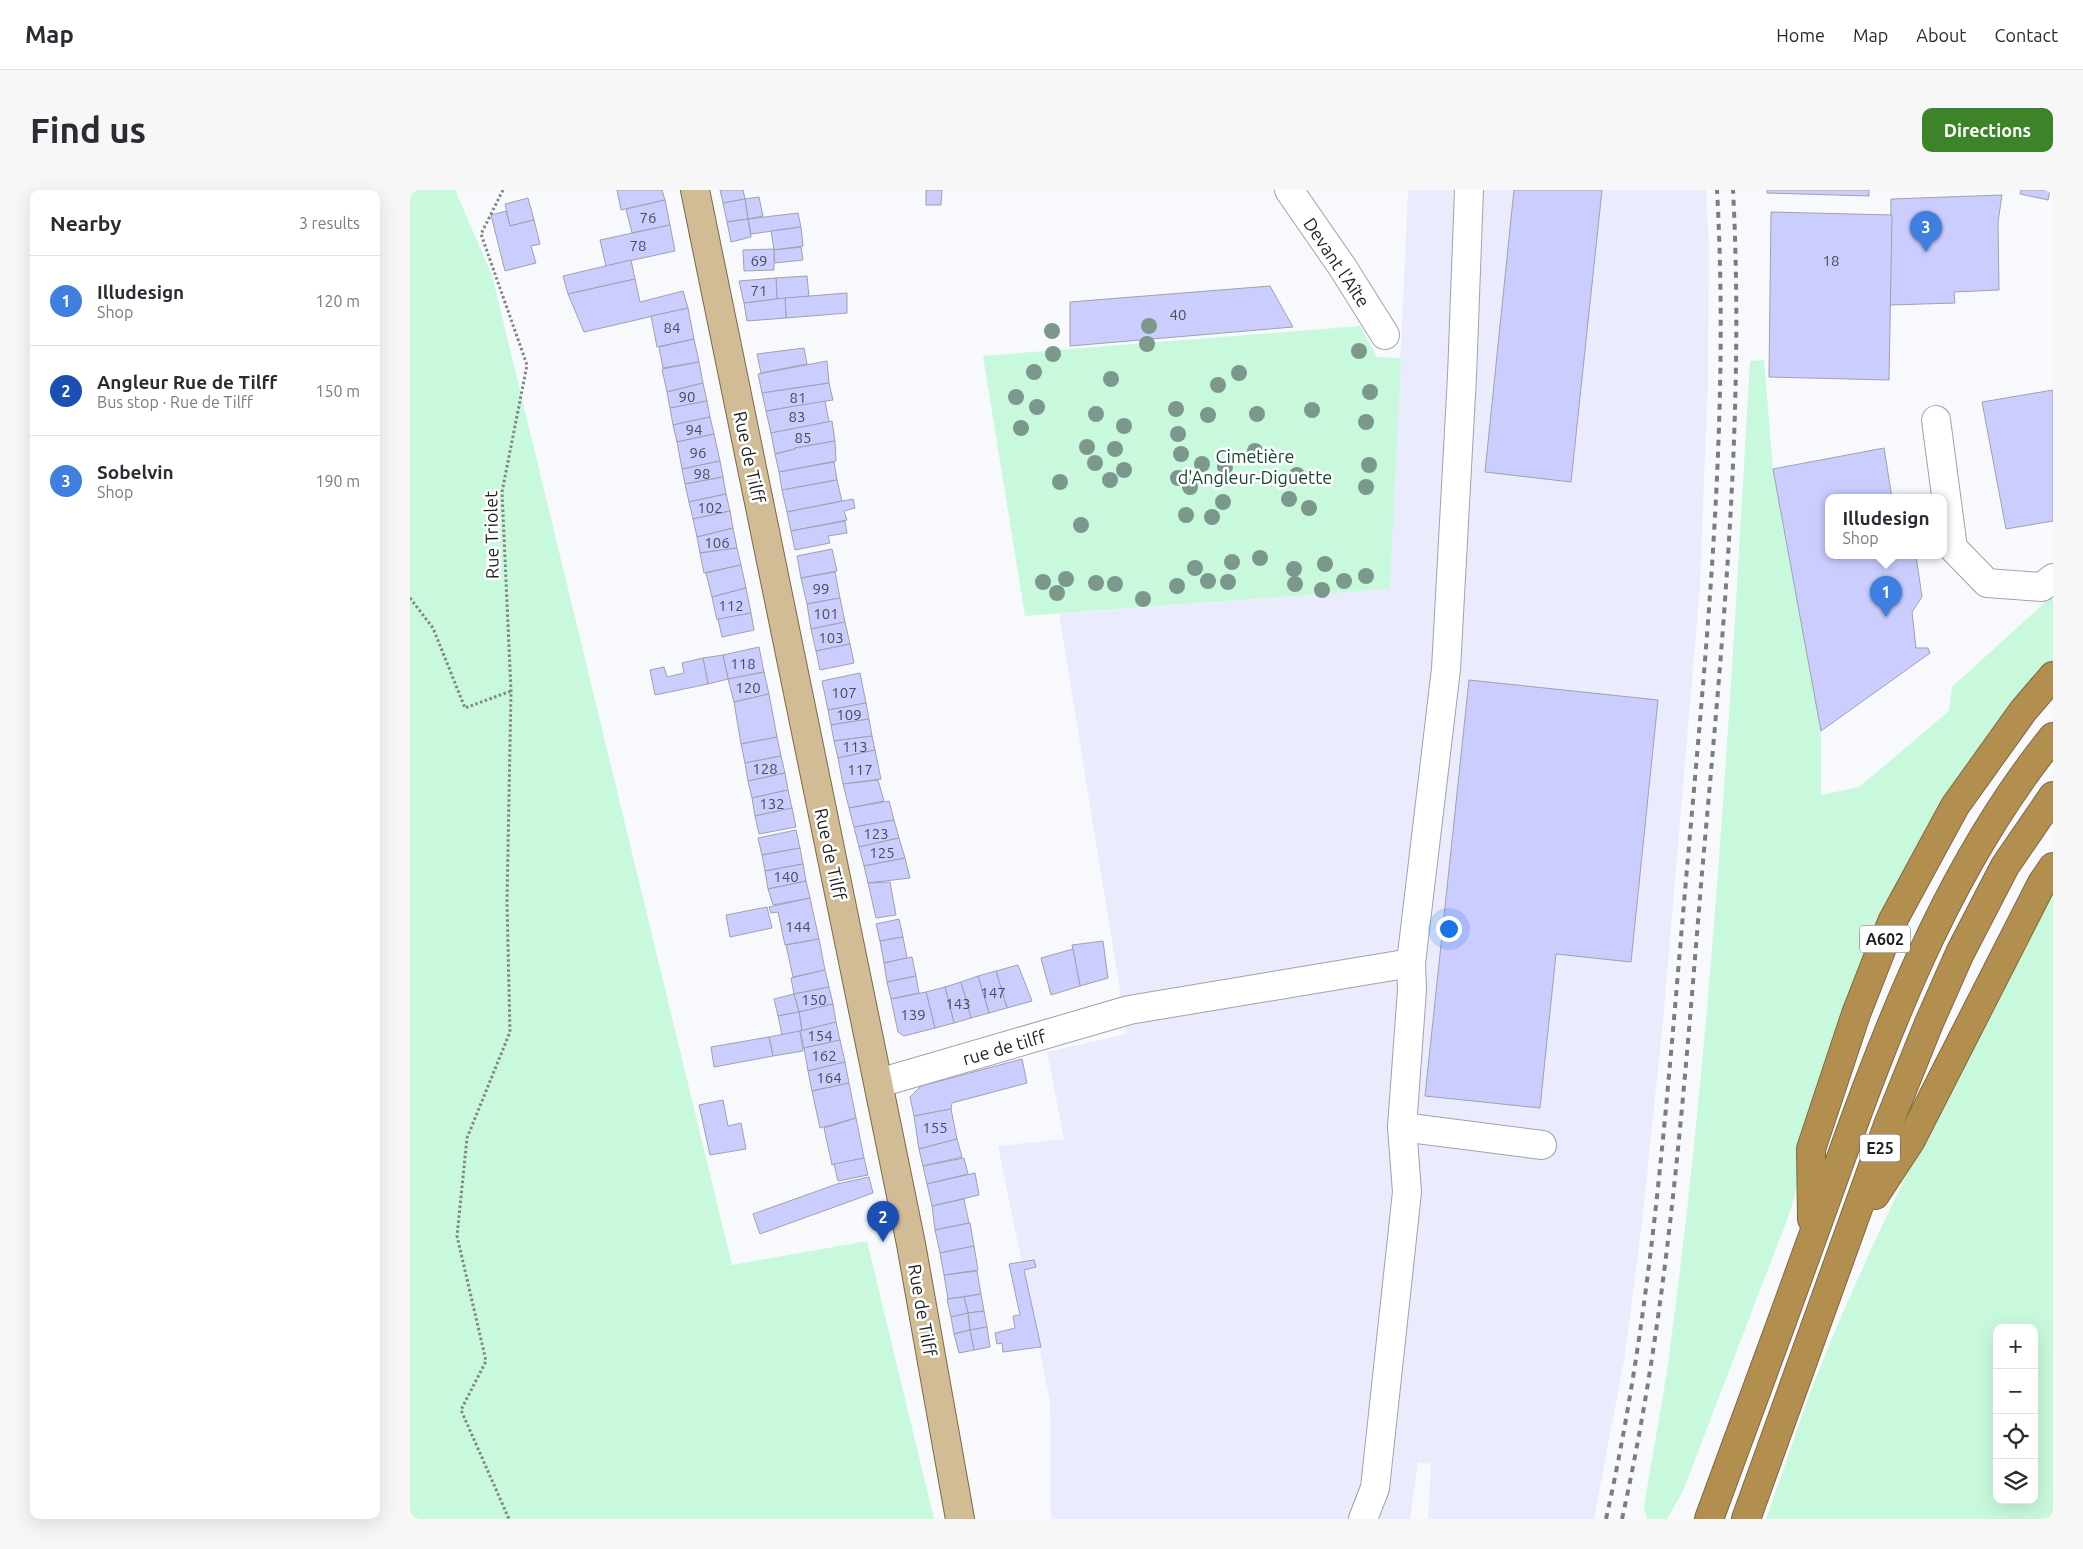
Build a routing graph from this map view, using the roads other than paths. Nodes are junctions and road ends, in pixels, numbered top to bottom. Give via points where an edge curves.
1 (695, 190) edge
2 (1289, 190) edge
3 (1469, 190) edge
4 (1385, 335) dead end
5 (1936, 420) dead end
6 (1946, 494) edge
7 (1947, 503) edge
8 (2053, 578) edge
9 (2053, 676) edge
10 (2053, 737) edge
11 (2053, 796) edge
12 (2053, 867) edge
13 (1411, 963) junction
14 (879, 1083) junction
15 (1402, 1127) junction
16 (1542, 1145) dead end
17 (1851, 1232) junction
18 (1812, 1239) junction
19 (960, 1519) edge
20 (1363, 1519) edge
21 (1709, 1519) edge
22 (1746, 1519) edge

1 - 14 main road, Rue de Tilff
2 - 4 street, Devant l'Aîte
3 - 13 street via 1446,669
5 - 6 street
7 - 8 street via 1953,548 1987,582 2042,587
9 - 18 highway, A602 via 2023,711 1955,806 1892,922 1856,1014 1811,1149
10 - 18 highway, E25 via 1974,851 1928,941 1856,1116
11 - 17 highway, E25 via 2005,866 1960,953 1892,1116
12 - 17 highway via 1911,1140
13 - 14 street, rue de tilff via 1129,1010
13 - 15 street
14 - 19 main road, Rue de Tilff
15 - 16 street
15 - 20 street via 1407,1192 1375,1488
17 - 22 highway, E25
18 - 21 highway, E25

